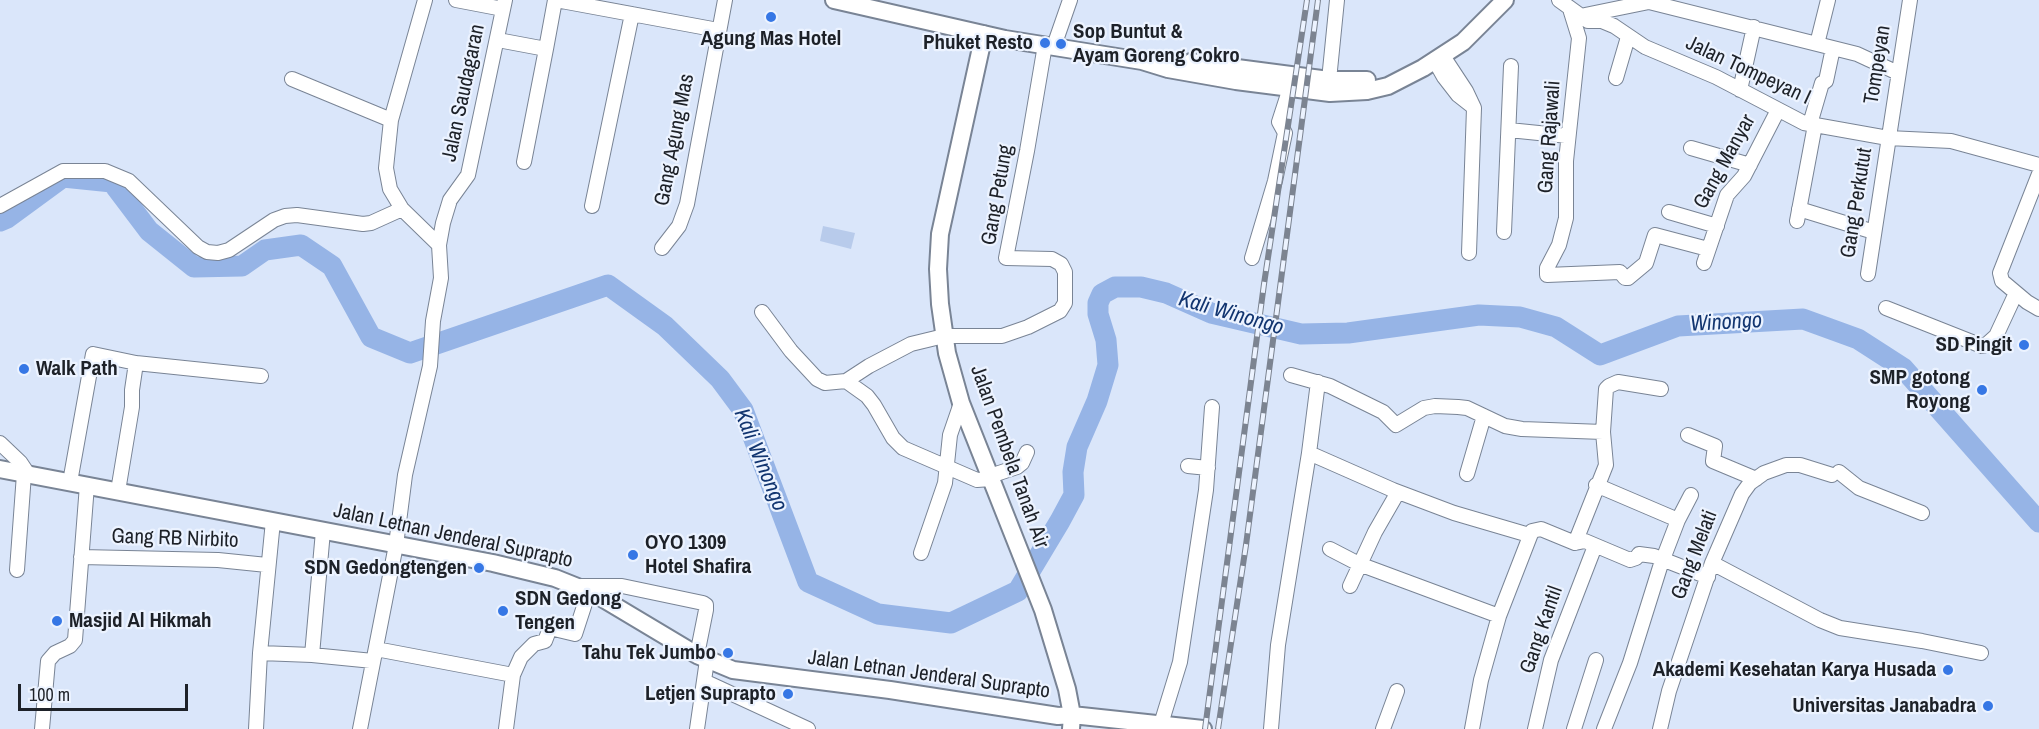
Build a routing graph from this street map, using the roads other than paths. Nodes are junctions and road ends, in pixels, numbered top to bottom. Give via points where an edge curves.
1 (425, 0) edge
2 (456, 0) edge
3 (556, 0) edge
4 (725, 0) edge
5 (834, 0) edge
6 (1070, 0) edge
7 (1337, 0) edge
8 (1505, 0) edge
9 (1828, 0) edge
10 (1910, 0) edge
11 (504, 5) edge
12 (1569, 8) edge
13 (632, 14) junction
14 (1754, 27) junction
15 (718, 30) junction
16 (984, 34) junction
17 (1628, 37) junction
18 (498, 40) junction
19 (1817, 44) junction
20 (1049, 46) junction
21 (1833, 48) junction
22 (546, 49) junction
23 (1439, 58) junction
24 (1142, 61) junction
25 (1511, 66) dead end
26 (1898, 73) junction
27 (1404, 76) junction
28 (1616, 78) dead end
29 (292, 79) dead end
30 (1329, 80) junction
31 (1290, 88) junction
32 (1740, 90) junction
33 (1778, 110) junction
34 (391, 120) junction
35 (1812, 124) junction
36 (1509, 130) junction
37 (1568, 136) junction
38 (1888, 138) junction
39 (1690, 148) dead end
40 (524, 162) dead end
41 (1750, 165) junction
42 (2039, 165) edge
43 (2039, 174) edge
44 (0, 206) edge
45 (592, 206) dead end
46 (402, 208) junction
47 (1669, 212) dead end
48 (1717, 226) junction
49 (1504, 232) dead end
50 (1874, 232) junction
51 (439, 245) junction
52 (662, 248) dead end
53 (1469, 253) dead end
54 (1252, 258) dead end
55 (1868, 274) dead end
56 (2016, 293) junction
57 (1886, 308) dead end
58 (2039, 309) edge
59 (762, 312) dead end
60 (944, 336) junction
61 (136, 363) junction
62 (1291, 375) dead end
63 (261, 376) dead end
64 (846, 381) junction
65 (1318, 382) junction
66 (1661, 389) dead end
67 (961, 403) junction
68 (1212, 407) dead end
69 (1484, 416) junction
70 (1603, 432) junction
71 (1689, 435) dead end
72 (0, 443) edge
73 (1027, 452) dead end
74 (1309, 453) junction
75 (946, 466) junction
76 (1188, 466) dead end
77 (1208, 468) junction
78 (0, 469) edge
79 (26, 474) junction
80 (1467, 474) dead end
81 (1756, 479) junction
82 (70, 482) junction
83 (993, 483) junction
84 (87, 485) junction
85 (1596, 485) junction
86 (118, 491) junction
87 (1398, 492) junction
88 (1691, 495) dead end
89 (1922, 513) dead end
90 (1678, 520) junction
91 (273, 521) junction
92 (323, 531) junction
93 (1529, 536) junction
94 (1575, 543) junction
95 (396, 545) junction
96 (1595, 546) junction
97 (1330, 549) dead end
98 (921, 553) dead end
99 (81, 557) junction
100 (1664, 558) junction
101 (1712, 563) junction
102 (1359, 564) junction
103 (267, 565) junction
104 (16, 570) dead end
105 (1708, 577) junction
106 (1350, 586) dead end
107 (583, 588) junction
108 (1499, 616) junction
109 (260, 653) junction
110 (1981, 653) dead end
111 (312, 655) junction
112 (374, 655) junction
113 (702, 657) junction
114 (1596, 660) dead end
115 (513, 675) junction
116 (704, 681) junction
117 (1397, 691) dead end
118 (1069, 721) edge
119 (778, 723) edge
120 (1161, 724) junction
121 (42, 729) edge
122 (256, 729) edge
123 (360, 729) edge
124 (506, 729) edge
125 (698, 729) edge
126 (808, 729) edge
127 (1132, 729) edge
128 (1203, 729) edge
129 (1271, 729) edge
130 (1383, 729) edge
131 (1472, 729) edge
132 (1535, 729) edge
133 (1574, 729) edge
134 (1604, 729) edge
135 (1660, 729) edge

1 - 34 street
2 - 11 street
3 - 13 street
3 - 22 street
4 - 15 street, Gang Agung Mas
5 - 16 main road
6 - 20 street
7 - 30 street
8 - 23 main road via 1478,28
9 - 19 street
10 - 26 street, Tompeyan
11 - 18 street, Jalan Saudagaran
12 - 14 street via 1649,2
12 - 17 street, Jalan Tompeyan I via 1588,21 1614,26
12 - 37 street, Gang Rajawali via 1579,38
13 - 15 street
13 - 45 street
14 - 19 street
14 - 32 street
15 - 52 street, Gang Agung Mas via 687,204 679,226
16 - 20 main road
16 - 60 main road, Jalan Pembela Tanah Air via 940,234 938,269
17 - 28 street
17 - 32 street, Jalan Tompeyan I
18 - 22 street
18 - 51 street, Jalan Saudagaran via 468,175 446,209
19 - 21 street
20 - 24 main road
20 - 60 street, Gang Petung via 1006,258 1058,261 1065,272 1065,303 1057,313 1002,336
21 - 26 street
21 - 35 street
22 - 40 street
23 - 27 main road
23 - 53 street via 1443,76 1474,108
24 - 30 main road via 1173,60
24 - 31 main road via 1178,71
25 - 36 street
26 - 38 street, Tompeyan
27 - 30 main road
27 - 31 main road via 1388,86 1366,91 1330,93
29 - 34 street
31 - 54 street via 1279,122 1285,133 1275,181
32 - 33 street, Jalan Tompeyan I
33 - 35 street, Jalan Tompeyan I
33 - 41 street, Gang Manyar
34 - 46 street via 386,168 390,189
35 - 38 street, Jalan Tompeyan I
35 - 50 street via 1798,215
36 - 37 street
36 - 49 street
37 - 48 street, Gang Rajawali via 1566,218 1559,245 1547,268 1549,276 1620,272 1628,278 1646,263 1655,235 1706,256
38 - 42 street, Jalan Tompeyan I via 1951,141
38 - 50 street, Gang Perkutut
39 - 41 street
41 - 48 street, Gang Manyar via 1727,195
43 - 56 street via 2000,273 2002,281
44 - 46 street via 63,171 105,171 129,181 198,247 218,253 285,216 363,224
46 - 51 street
47 - 48 street, Gang Manyar
50 - 55 street, Gang Perkutut
51 - 95 street, Jalan Saudagaran via 441,278 430,366 405,475
56 - 57 street via 1996,336 1982,346
56 - 58 street
59 - 64 street via 817,379 825,383
60 - 64 street via 911,344
60 - 67 main road, Jalan Pembela Tanah Air
61 - 63 street
61 - 82 street via 93,354
61 - 86 street
62 - 65 street
64 - 75 street via 867,396 903,448
65 - 69 street via 1383,412 1396,425 1418,410 1435,406 1463,407
65 - 74 street
66 - 70 street via 1625,382 1610,386 1605,394
67 - 75 street via 950,435
67 - 83 main road, Jalan Pembela Tanah Air
68 - 77 street
69 - 70 street via 1522,429
69 - 80 street
70 - 85 street via 1606,465
71 - 81 street via 1715,446 1713,461
72 - 79 street via 20,462
73 - 83 street via 1022,463
74 - 87 street
74 - 129 street via 1278,645
75 - 83 street
75 - 98 street via 945,483
76 - 77 street
77 - 120 street via 1180,662
78 - 79 main road, Jalan Letnan Jenderal Suprapto
79 - 82 main road, Jalan Letnan Jenderal Suprapto
79 - 104 street
81 - 89 street, Gang Melati via 1792,464 1809,467 1835,473 1859,488
81 - 101 street, Gang Melati via 1742,494
82 - 84 main road, Jalan Letnan Jenderal Suprapto
83 - 118 main road, Jalan Pembela Tanah Air via 1062,671
84 - 86 main road, Jalan Letnan Jenderal Suprapto
84 - 99 street
85 - 90 street
85 - 94 street
86 - 91 main road, Jalan Letnan Jenderal Suprapto
87 - 93 street
87 - 102 street
88 - 90 street
90 - 100 street
91 - 92 main road, Jalan Letnan Jenderal Suprapto
91 - 103 street
92 - 95 main road, Jalan Letnan Jenderal Suprapto
92 - 111 street
93 - 94 street via 1541,529
93 - 108 street
94 - 96 street via 1585,541
95 - 107 main road, Jalan Letnan Jenderal Suprapto via 493,563
95 - 112 street, Jalan Saudagaran
96 - 100 street via 1630,560 1639,554
96 - 132 street, Gang Kantil via 1554,652
97 - 102 street
99 - 103 street, Gang RB Nirbito
99 - 121 street via 75,640 48,661
100 - 105 street
100 - 134 street
101 - 105 street, Gang Melati
101 - 110 street via 1840,627
102 - 106 street
102 - 108 street
103 - 109 street
105 - 135 street, Gang Melati
107 - 113 main road, Jalan Letnan Jenderal Suprapto
107 - 113 street via 622,586 703,603 706,610
107 - 115 street via 574,634 550,628 545,640 522,656
108 - 131 street
109 - 111 street
109 - 122 street
111 - 112 street
112 - 115 street
112 - 123 street, Jalan Saudagaran
113 - 116 street
113 - 118 main road, Jalan Letnan Jenderal Suprapto via 740,671 890,690
114 - 133 street
115 - 124 street
116 - 119 street
116 - 125 street
117 - 130 street
118 - 120 main road
118 - 127 main road
119 - 126 street
120 - 128 main road

